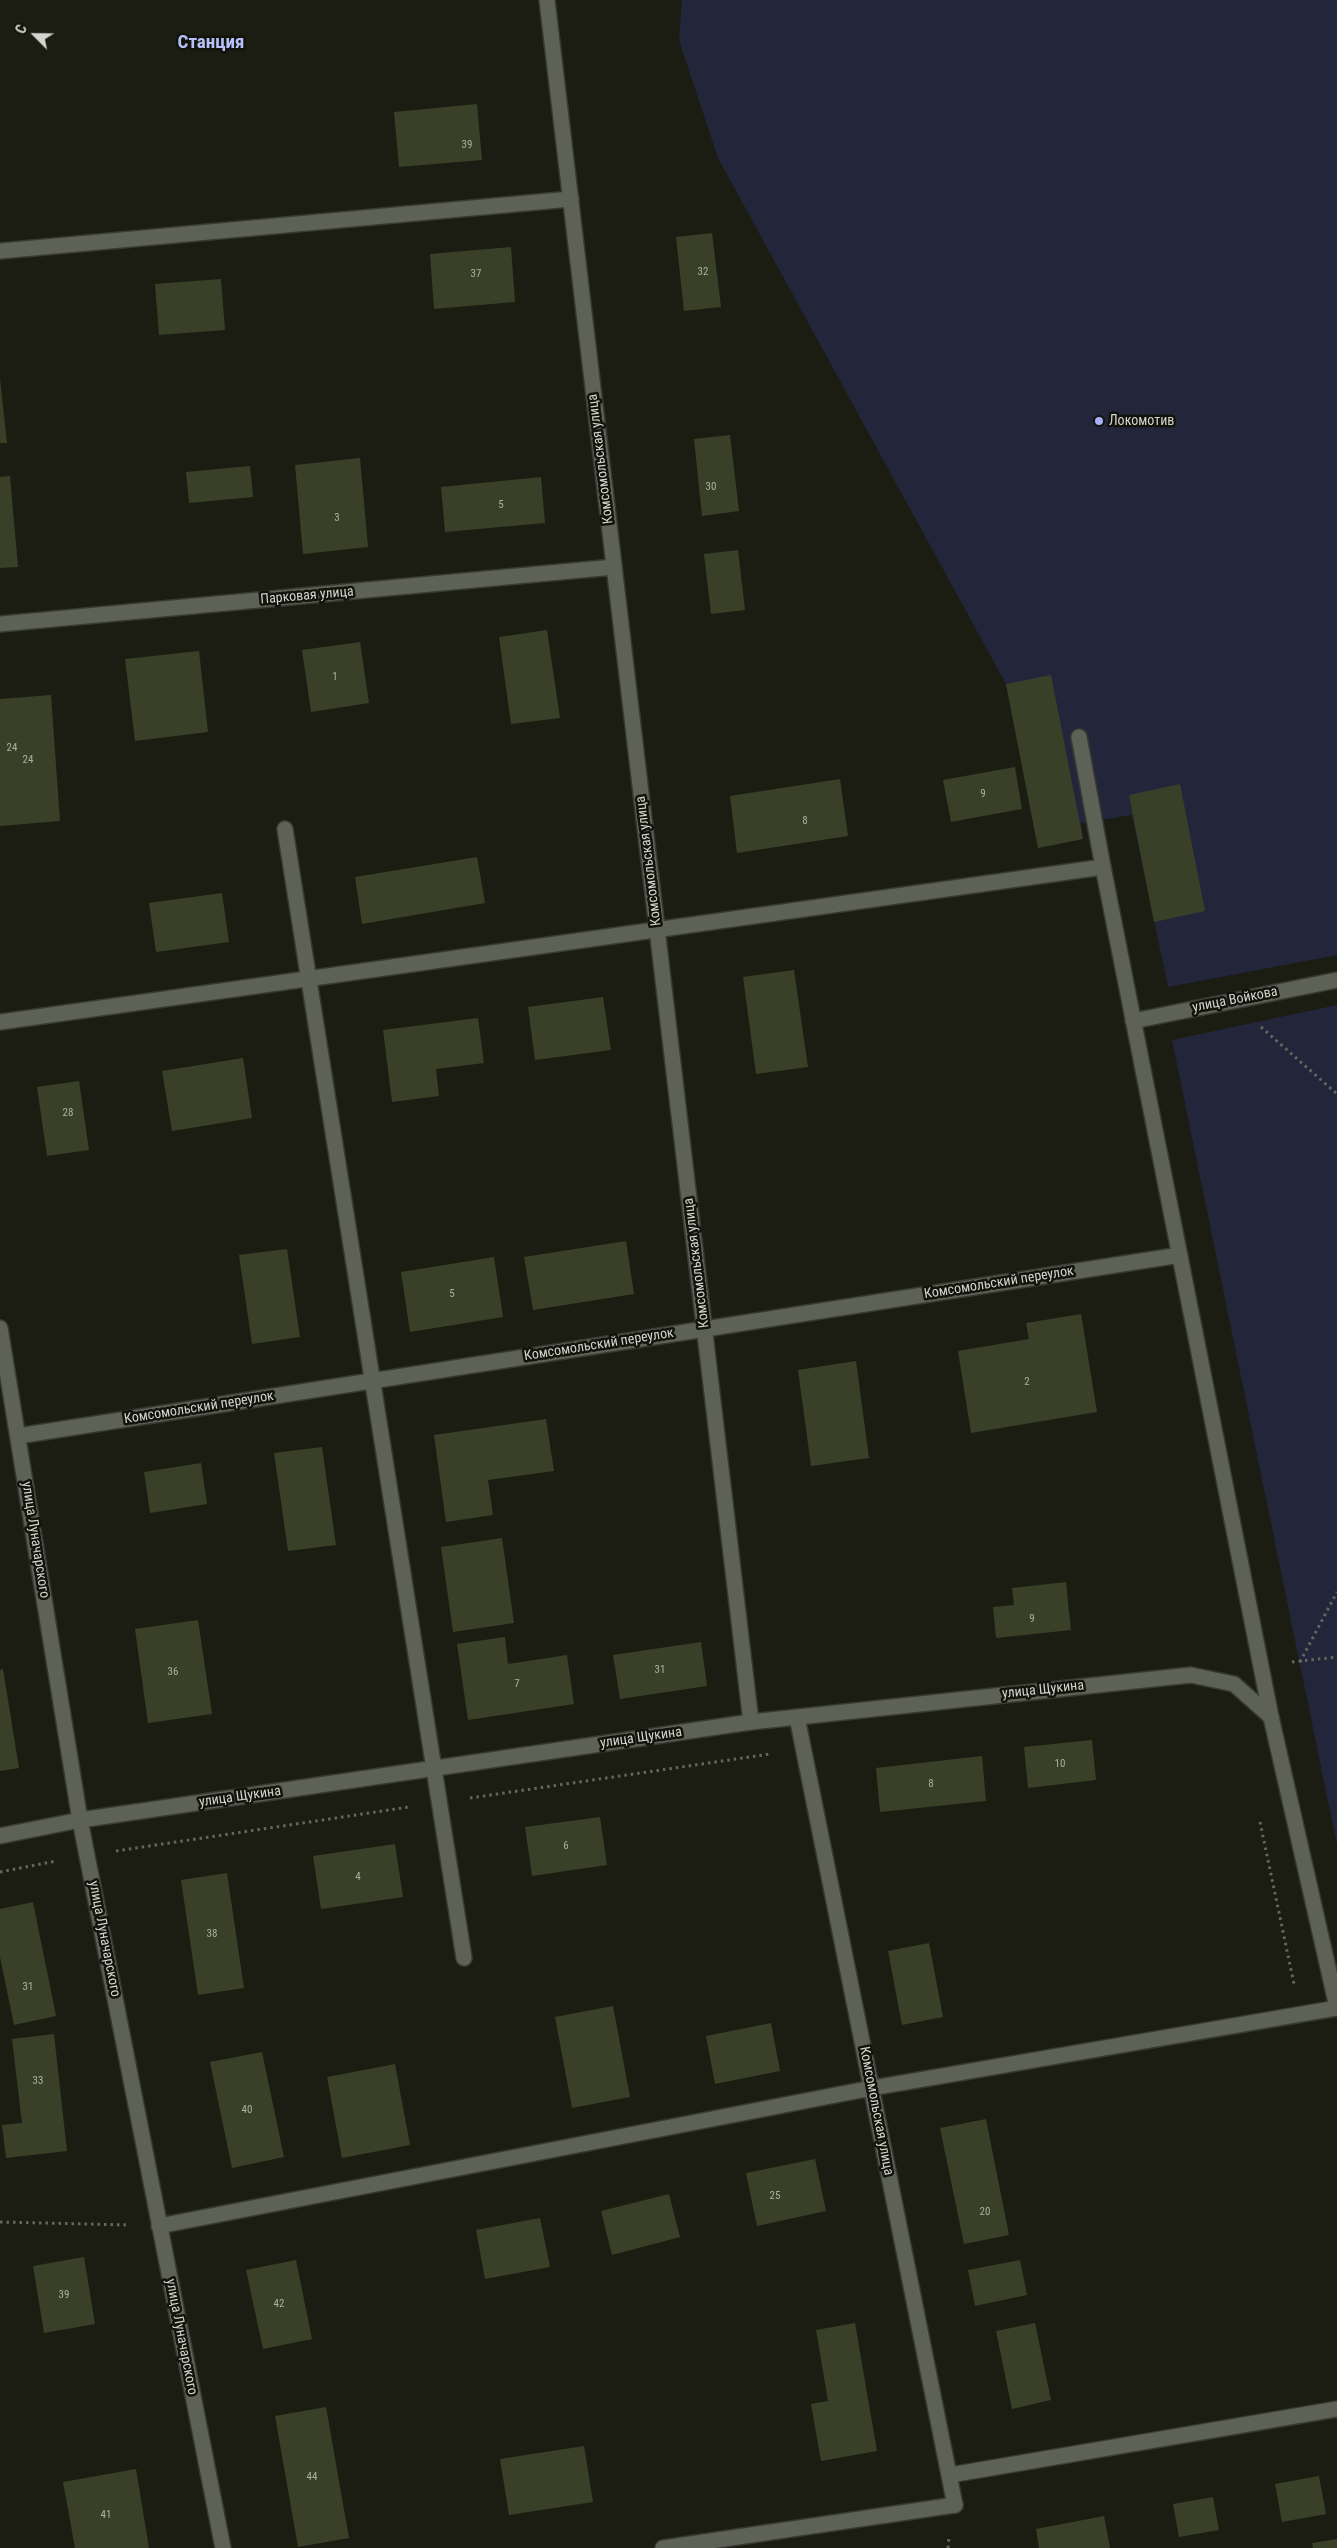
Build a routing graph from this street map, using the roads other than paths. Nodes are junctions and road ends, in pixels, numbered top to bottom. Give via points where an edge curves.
1 (547, 0) edge
2 (571, 199) junction
3 (0, 251) edge
4 (614, 567) junction
5 (0, 624) edge
6 (1079, 738) dead end
7 (285, 828) dead end
8 (1103, 867) junction
9 (657, 930) junction
10 (309, 978) junction
11 (1337, 980) edge
12 (1133, 1021) junction
13 (0, 1022) edge
14 (1180, 1255) junction
15 (0, 1328) edge
16 (704, 1329) junction
17 (373, 1380) junction
18 (18, 1436) junction
19 (797, 1717) junction
20 (1271, 1717) junction
21 (751, 1722) junction
22 (434, 1768) junction
23 (80, 1820) junction
24 (0, 1836) edge
25 (464, 1958) dead end
26 (1337, 2007) edge
27 (872, 2088) junction
28 (159, 2226) junction
29 (1337, 2409) edge
30 (950, 2475) junction
31 (223, 2548) edge
32 (663, 2548) edge

1 - 2 street, Комсомольская улица
2 - 3 street
2 - 4 street, Комсомольская улица
4 - 5 street, Парковая улица
4 - 9 street, Комсомольская улица
6 - 8 street
7 - 10 street
8 - 9 street
8 - 12 street
9 - 10 street
9 - 16 street, Комсомольская улица
10 - 13 street
10 - 17 street
11 - 12 street, улица Войкова
12 - 14 street
14 - 16 street, Комсомольский переулок
14 - 20 street
15 - 18 street, улица Луначарского
16 - 17 street, Комсомольский переулок
16 - 21 street, Комсомольская улица
17 - 18 street, Комсомольский переулок
17 - 22 street
18 - 23 street, улица Луначарского
19 - 20 street, улица Щукина via 1191,1674 1234,1684
19 - 21 street, улица Щукина
19 - 27 street, Комсомольская улица
20 - 26 street
21 - 22 street, улица Щукина
22 - 23 street, улица Щукина
22 - 25 street
23 - 24 street, улица Щукина
23 - 28 street, улица Луначарского
26 - 27 street
27 - 28 street
27 - 30 street, Комсомольская улица
28 - 31 street, улица Луначарского
29 - 30 street
30 - 32 street, Комсомольская улица via 955,2505

